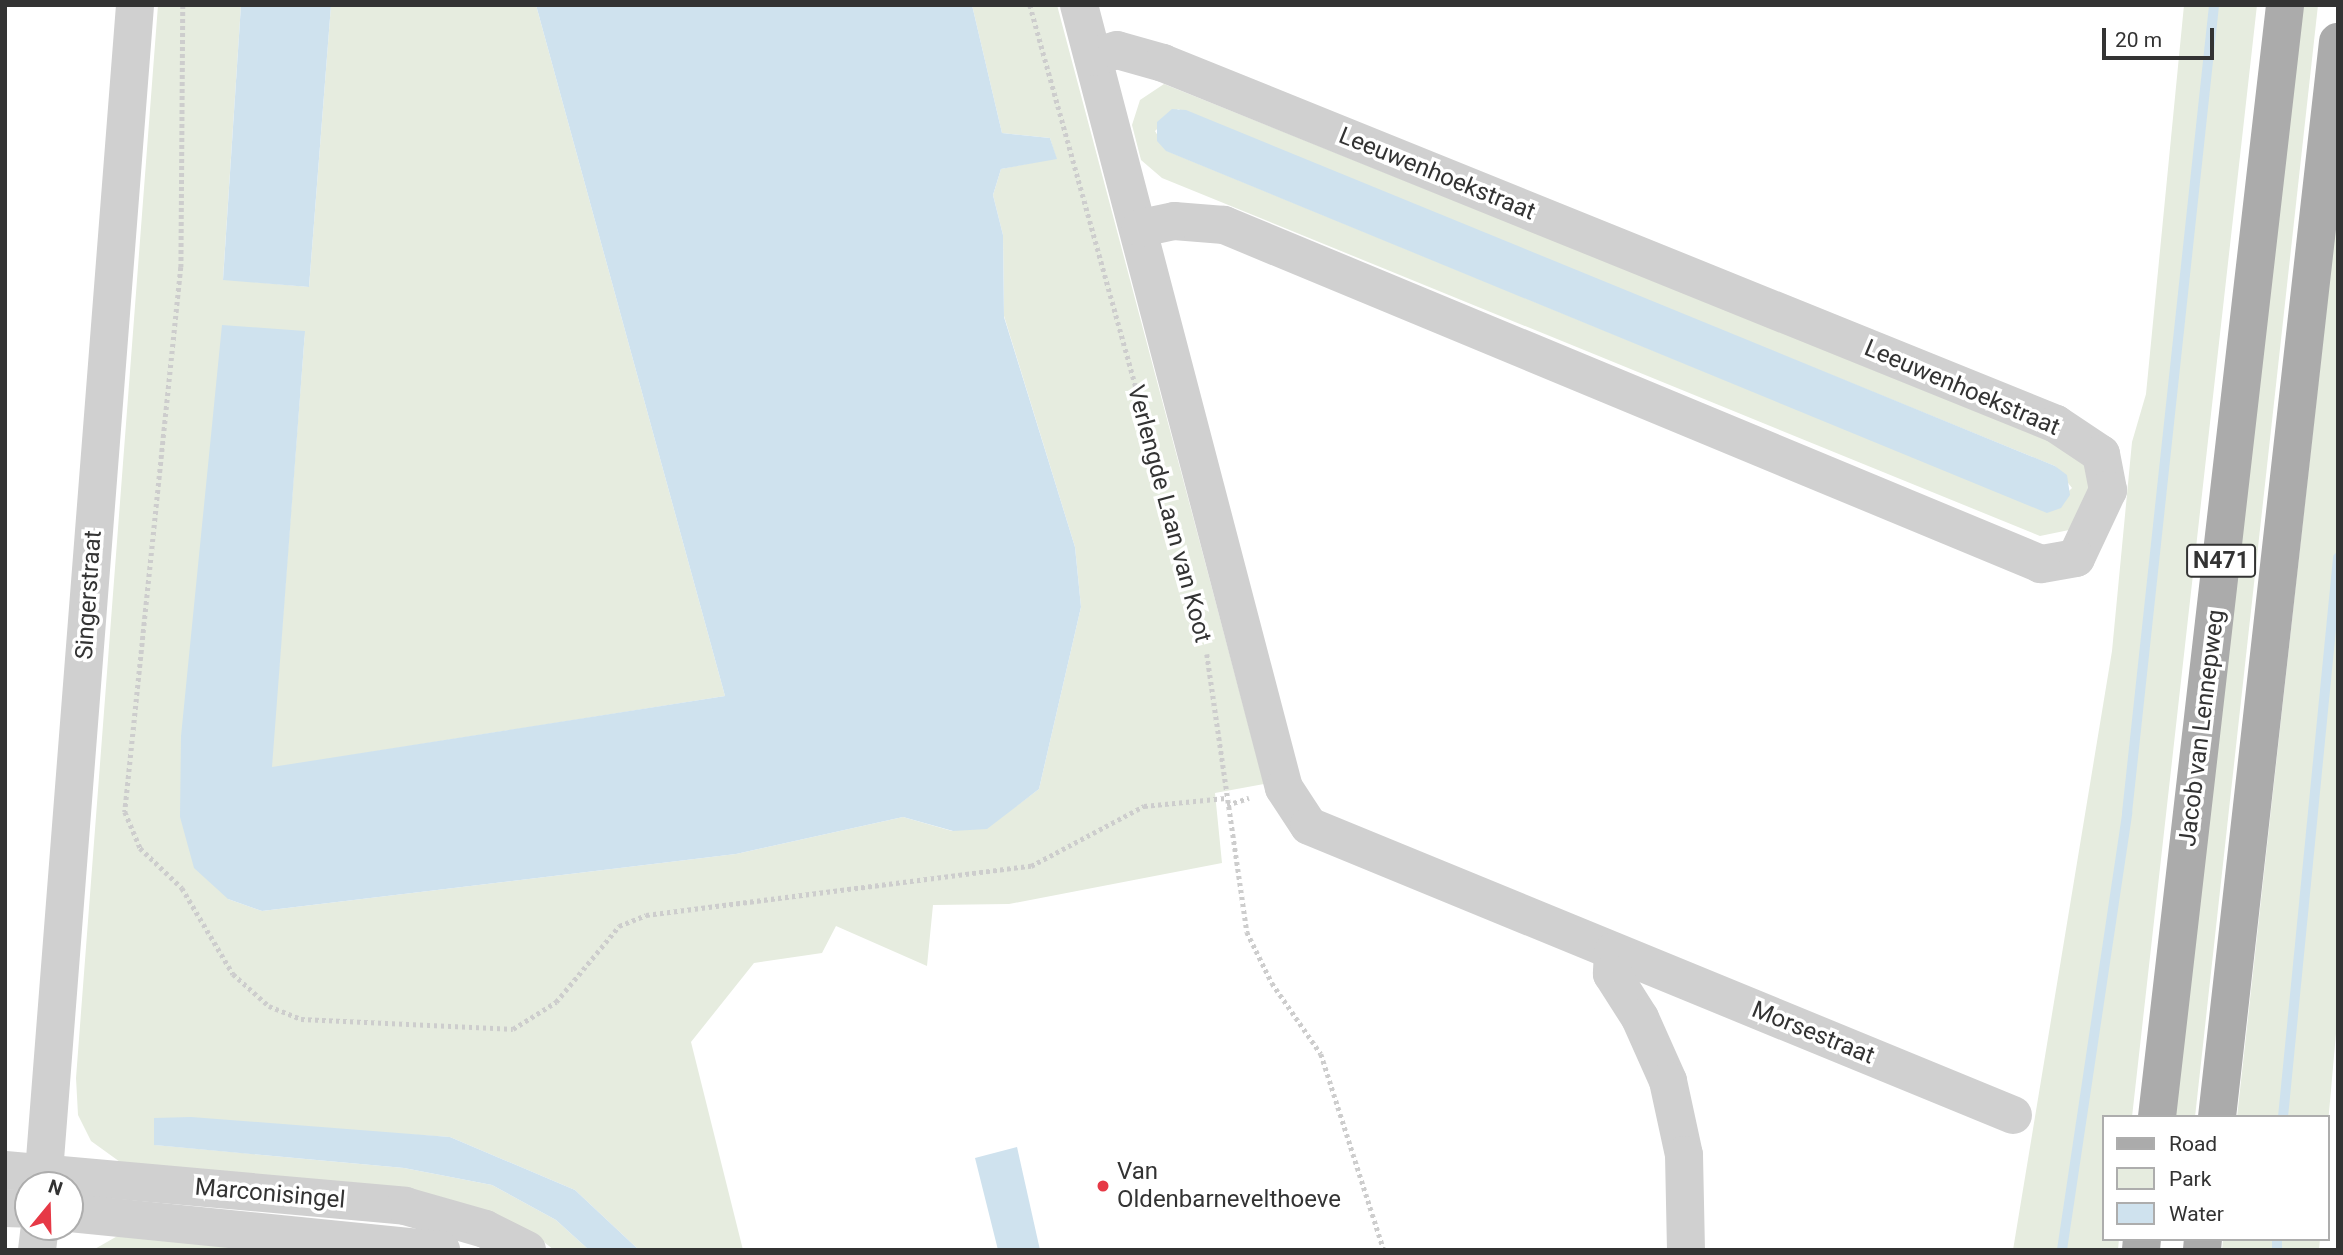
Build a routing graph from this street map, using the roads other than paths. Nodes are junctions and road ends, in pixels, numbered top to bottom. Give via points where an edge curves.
1 (135, 5) edge
2 (1079, 5) edge
3 (2286, 5) edge
4 (2338, 42) edge
5 (1093, 57) junction
6 (1141, 228) junction
7 (1284, 788) joint
8 (1613, 952) junction
9 (2013, 1115) dead end
10 (2157, 1115) edge
11 (2217, 1115) edge
12 (45, 1171) edge
13 (84, 1182) edge
14 (84, 1214) edge
15 (441, 1250) edge
16 (527, 1250) edge
17 (1686, 1250) edge

1 - 12 street, Singerstraat
2 - 5 street, Verlengde Laan van Koot
3 - 10 main road, Jacob van Lennepweg / N471
4 - 11 main road, N471
5 - 6 street, Verlengde Laan van Koot
5 - 6 street, Leeuwenhoekstraat via 1117,50 1163,63 2056,424 2101,454 2108,489 2076,558 2041,564 1224,225 1174,221
6 - 7 street, Verlengde Laan van Koot
7 - 8 street, Morsestraat via 1309,826
8 - 9 street, Morsestraat
8 - 17 street via 1612,974 1640,1018 1668,1081 1684,1155
13 - 16 street, Marconisingel via 405,1206 485,1229
14 - 15 street, Marconisingel

